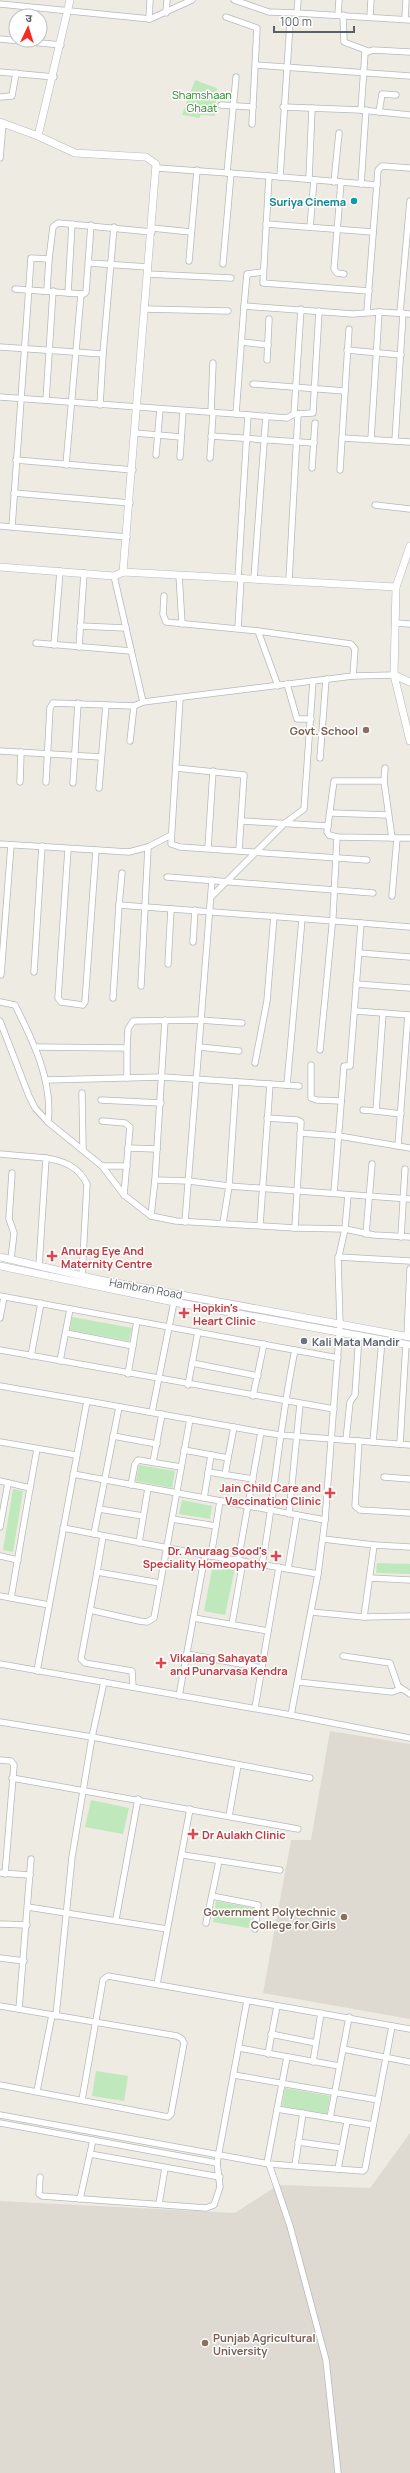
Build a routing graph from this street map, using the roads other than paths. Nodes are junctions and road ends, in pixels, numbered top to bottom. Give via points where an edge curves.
1 (70, 0) edge
2 (150, 0) edge
3 (167, 0) edge
4 (192, 0) edge
5 (234, 0) edge
6 (298, 0) edge
7 (339, 0) edge
8 (371, 0) edge
9 (406, 0) edge
10 (0, 4) edge
11 (68, 10) junction
12 (166, 13) junction
13 (297, 13) junction
14 (340, 15) junction
15 (226, 17) dead end
16 (370, 17) junction
17 (149, 19) junction
18 (408, 20) edge
19 (290, 23) dead end
20 (0, 39) edge
21 (61, 45) junction
22 (368, 51) junction
23 (410, 52) edge
24 (256, 65) junction
25 (286, 66) junction
26 (0, 72) edge
27 (363, 72) junction
28 (16, 73) junction
29 (410, 76) edge
30 (54, 77) junction
31 (236, 77) dead end
32 (396, 95) dead end
33 (0, 97) edge
34 (221, 105) dead end
35 (233, 106) junction
36 (253, 107) junction
37 (283, 107) junction
38 (312, 108) junction
39 (364, 110) junction
40 (379, 112) junction
41 (410, 115) edge
42 (1, 123) edge
43 (252, 124) dead end
44 (338, 133) dead end
45 (38, 136) junction
46 (0, 156) edge
47 (157, 168) junction
48 (410, 168) edge
49 (197, 170) junction
50 (229, 173) junction
51 (269, 176) junction
52 (280, 177) junction
53 (311, 180) junction
54 (338, 182) junction
55 (361, 184) junction
56 (377, 185) junction
57 (410, 201) edge
58 (72, 224) junction
59 (266, 224) junction
60 (91, 226) junction
61 (114, 227) junction
62 (310, 227) junction
63 (337, 229) junction
64 (152, 230) junction
65 (191, 232) junction
66 (373, 232) junction
67 (49, 259) junction
68 (189, 261) dead end
69 (89, 263) junction
70 (111, 264) junction
71 (223, 264) dead end
72 (147, 270) junction
73 (263, 272) junction
74 (344, 274) dead end
75 (231, 278) dead end
76 (15, 289) dead end
77 (28, 289) junction
78 (50, 290) junction
79 (369, 291) junction
80 (68, 293) junction
81 (81, 294) junction
82 (244, 306) junction
83 (145, 309) junction
84 (301, 309) junction
85 (228, 311) dead end
86 (320, 311) junction
87 (367, 312) junction
88 (379, 312) junction
89 (402, 313) junction
90 (410, 314) edge
91 (269, 319) dead end
92 (349, 329) dead end
93 (242, 342) junction
94 (268, 345) junction
95 (0, 347) edge
96 (24, 348) junction
97 (49, 350) junction
98 (347, 350) junction
99 (76, 352) junction
100 (375, 353) junction
101 (103, 354) junction
102 (401, 355) junction
103 (266, 360) dead end
104 (213, 363) dead end
105 (253, 384) dead end
106 (296, 386) junction
107 (315, 388) junction
108 (345, 390) junction
109 (0, 397) edge
110 (20, 398) junction
111 (46, 400) junction
112 (72, 402) junction
113 (100, 404) junction
114 (137, 408) junction
115 (160, 409) junction
116 (183, 411) junction
117 (212, 412) junction
118 (236, 414) junction
119 (296, 414) junction
120 (248, 415) junction
121 (266, 416) junction
122 (315, 423) dead end
123 (135, 433) junction
124 (158, 435) junction
125 (211, 436) junction
126 (181, 437) junction
127 (247, 438) junction
128 (342, 438) junction
129 (265, 439) junction
130 (371, 440) junction
131 (296, 441) junction
132 (395, 441) junction
133 (410, 442) edge
134 (314, 443) junction
135 (156, 455) dead end
136 (180, 457) dead end
137 (210, 458) dead end
138 (16, 460) junction
139 (66, 464) junction
140 (312, 468) dead end
141 (133, 470) junction
142 (340, 470) dead end
143 (14, 493) junction
144 (130, 503) junction
145 (375, 505) dead end
146 (410, 509) edge
147 (0, 526) edge
148 (12, 527) junction
149 (127, 537) junction
150 (410, 546) edge
151 (409, 554) edge
152 (0, 567) edge
153 (60, 572) junction
154 (123, 572) junction
155 (84, 573) junction
156 (179, 575) junction
157 (114, 576) junction
158 (240, 578) junction
159 (254, 579) junction
160 (289, 581) junction
161 (396, 587) junction
162 (164, 596) dead end
163 (395, 623) junction
164 (182, 624) junction
165 (410, 624) edge
166 (80, 626) junction
167 (126, 628) junction
168 (238, 628) junction
169 (258, 631) junction
170 (36, 643) dead end
171 (54, 645) junction
172 (79, 647) junction
173 (131, 651) junction
174 (394, 675) junction
175 (353, 676) junction
176 (326, 679) junction
177 (313, 681) junction
178 (410, 682) edge
179 (287, 684) junction
180 (278, 686) junction
181 (180, 698) junction
182 (143, 702) junction
183 (78, 703) junction
184 (106, 705) junction
185 (134, 706) junction
186 (310, 719) junction
187 (130, 741) dead end
188 (410, 741) edge
189 (0, 751) edge
190 (21, 752) junction
191 (48, 754) junction
192 (75, 755) junction
193 (102, 757) junction
194 (320, 758) dead end
195 (176, 768) junction
196 (385, 768) dead end
197 (213, 771) junction
198 (384, 781) junction
199 (20, 782) dead end
200 (46, 782) dead end
201 (73, 783) dead end
202 (99, 788) dead end
203 (332, 813) junction
204 (387, 815) junction
205 (241, 821) junction
206 (285, 823) junction
207 (328, 826) junction
208 (171, 835) junction
209 (337, 837) junction
210 (395, 838) junction
211 (410, 838) edge
212 (0, 844) edge
213 (11, 845) junction
214 (42, 846) junction
215 (148, 847) junction
216 (208, 848) junction
217 (68, 849) junction
218 (96, 850) junction
219 (239, 850) junction
220 (256, 851) junction
221 (336, 858) junction
222 (367, 860) dead end
223 (122, 873) dead end
224 (167, 877) dead end
225 (212, 880) junction
226 (226, 882) junction
227 (334, 890) junction
228 (374, 893) dead end
229 (392, 896) dead end
230 (211, 897) junction
231 (120, 905) junction
232 (147, 907) junction
233 (171, 909) junction
234 (195, 910) junction
235 (210, 912) junction
236 (274, 916) junction
237 (302, 919) junction
238 (332, 921) junction
239 (361, 923) junction
240 (410, 927) edge
241 (193, 942) dead end
242 (359, 953) junction
243 (410, 956) edge
244 (168, 964) dead end
245 (34, 972) dead end
246 (1, 975) dead end
247 (356, 984) junction
248 (141, 986) dead end
249 (410, 988) edge
250 (114, 998) dead end
251 (0, 1002) edge
252 (355, 1011) junction
253 (383, 1013) junction
254 (409, 1015) edge
255 (165, 1020) junction
256 (200, 1020) junction
257 (0, 1021) edge
258 (242, 1023) dead end
259 (35, 1047) junction
260 (199, 1047) junction
261 (127, 1048) junction
262 (320, 1050) dead end
263 (239, 1051) dead end
264 (255, 1063) dead end
265 (311, 1065) dead end
266 (162, 1077) junction
267 (127, 1078) junction
268 (196, 1079) junction
269 (46, 1080) junction
270 (236, 1082) junction
271 (270, 1084) junction
272 (287, 1085) junction
273 (299, 1086) dead end
274 (82, 1093) dead end
275 (101, 1100) dead end
276 (341, 1101) junction
277 (161, 1103) junction
278 (363, 1110) dead end
279 (376, 1111) junction
280 (402, 1114) junction
281 (267, 1118) junction
282 (102, 1121) dead end
283 (48, 1122) junction
284 (300, 1133) junction
285 (339, 1136) junction
286 (398, 1146) junction
287 (128, 1148) junction
288 (410, 1148) edge
289 (83, 1149) junction
290 (157, 1150) junction
291 (0, 1154) edge
292 (46, 1158) junction
293 (372, 1164) dead end
294 (102, 1166) junction
295 (127, 1166) junction
296 (405, 1169) dead end
297 (12, 1173) dead end
298 (155, 1180) junction
299 (189, 1181) junction
300 (229, 1186) junction
301 (262, 1189) junction
302 (297, 1191) junction
303 (334, 1193) junction
304 (124, 1195) junction
305 (348, 1195) junction
306 (369, 1196) junction
307 (407, 1199) edge
308 (150, 1216) junction
309 (185, 1222) junction
310 (223, 1223) junction
311 (260, 1225) junction
312 (295, 1228) junction
313 (344, 1231) junction
314 (366, 1234) junction
315 (401, 1237) junction
316 (410, 1237) edge
317 (0, 1257) edge
318 (338, 1257) junction
319 (11, 1259) junction
320 (410, 1261) edge
321 (0, 1266) edge
322 (39, 1266) junction
323 (410, 1269) edge
324 (82, 1276) junction
325 (2, 1296) edge
326 (174, 1302) junction
327 (41, 1304) junction
328 (70, 1309) junction
329 (0, 1318) edge
330 (137, 1321) junction
331 (169, 1327) junction
332 (339, 1328) junction
333 (198, 1332) junction
334 (66, 1333) junction
335 (359, 1335) junction
336 (382, 1340) junction
337 (408, 1341) edge
338 (264, 1344) junction
339 (133, 1346) junction
340 (0, 1350) edge
341 (295, 1350) junction
342 (31, 1356) junction
343 (338, 1358) junction
344 (60, 1361) junction
345 (192, 1363) junction
346 (128, 1374) junction
347 (258, 1376) junction
348 (158, 1379) junction
349 (188, 1385) junction
350 (0, 1386) edge
351 (253, 1396) junction
352 (86, 1401) junction
353 (284, 1401) junction
354 (300, 1404) junction
355 (119, 1407) junction
356 (334, 1409) junction
357 (152, 1412) junction
358 (162, 1414) junction
359 (190, 1419) junction
360 (234, 1427) junction
361 (261, 1432) junction
362 (280, 1435) junction
363 (113, 1436) junction
364 (298, 1436) junction
365 (331, 1439) junction
366 (346, 1440) junction
367 (359, 1441) junction
368 (0, 1442) edge
369 (373, 1442) junction
370 (156, 1444) junction
371 (400, 1444) junction
372 (410, 1445) edge
373 (37, 1449) junction
374 (184, 1450) junction
375 (76, 1455) junction
376 (211, 1455) junction
377 (228, 1458) junction
378 (153, 1462) junction
379 (181, 1468) junction
380 (208, 1472) junction
381 (73, 1474) junction
382 (225, 1475) junction
383 (384, 1477) dead end
384 (253, 1479) junction
385 (410, 1479) edge
386 (104, 1480) junction
387 (0, 1482) edge
388 (8, 1483) junction
389 (131, 1485) junction
390 (30, 1488) junction
391 (148, 1488) junction
392 (176, 1493) junction
393 (204, 1498) junction
394 (220, 1501) junction
395 (249, 1506) junction
396 (99, 1509) junction
397 (272, 1511) junction
398 (289, 1514) junction
399 (410, 1514) edge
400 (297, 1515) junction
401 (143, 1516) junction
402 (172, 1519) junction
403 (325, 1520) junction
404 (216, 1526) junction
405 (0, 1527) edge
406 (63, 1528) junction
407 (94, 1534) junction
408 (103, 1536) junction
409 (323, 1540) junction
410 (139, 1542) junction
411 (374, 1545) junction
412 (410, 1547) edge
413 (167, 1548) junction
414 (205, 1555) junction
415 (0, 1556) edge
416 (211, 1556) junction
417 (18, 1560) junction
418 (241, 1561) junction
419 (262, 1565) junction
420 (279, 1568) junction
421 (288, 1569) junction
422 (97, 1572) junction
423 (318, 1574) junction
424 (370, 1578) junction
425 (410, 1580) edge
426 (160, 1583) junction
427 (0, 1596) edge
428 (11, 1598) junction
429 (49, 1605) junction
430 (90, 1610) junction
431 (311, 1612) junction
432 (410, 1616) edge
433 (364, 1617) junction
434 (194, 1618) junction
435 (232, 1624) junction
436 (268, 1631) junction
437 (187, 1654) junction
438 (343, 1656) dead end
439 (0, 1664) edge
440 (262, 1668) junction
441 (37, 1670) junction
442 (104, 1682) junction
443 (298, 1682) junction
444 (133, 1687) junction
445 (402, 1689) junction
446 (410, 1694) edge
447 (179, 1696) junction
448 (255, 1708) junction
449 (291, 1715) junction
450 (0, 1722) edge
451 (92, 1737) junction
452 (410, 1738) edge
453 (0, 1760) edge
454 (238, 1765) junction
455 (12, 1778) junction
456 (310, 1778) dead end
457 (82, 1789) junction
458 (138, 1799) junction
459 (190, 1809) junction
460 (229, 1816) junction
461 (298, 1828) dead end
462 (183, 1855) junction
463 (31, 1859) dead end
464 (219, 1860) junction
465 (280, 1870) dead end
466 (2, 1874) edge
467 (30, 1875) junction
468 (212, 1896) junction
469 (28, 1907) junction
470 (67, 1912) junction
471 (116, 1919) junction
472 (206, 1923) dead end
473 (0, 1924) edge
474 (27, 1926) junction
475 (168, 1929) junction
476 (255, 1929) dead end
477 (0, 1958) edge
478 (24, 1961) junction
479 (157, 1984) junction
480 (247, 2001) junction
481 (0, 2006) edge
482 (277, 2006) junction
483 (19, 2009) junction
484 (321, 2013) junction
485 (54, 2015) junction
486 (349, 2017) junction
487 (97, 2023) junction
488 (392, 2026) junction
489 (410, 2029) edge
490 (272, 2034) junction
491 (316, 2043) junction
492 (239, 2048) junction
493 (342, 2049) junction
494 (268, 2054) junction
495 (287, 2057) junction
496 (386, 2057) junction
497 (314, 2062) junction
498 (410, 2062) edge
499 (339, 2066) junction
500 (234, 2075) junction
501 (281, 2084) junction
502 (0, 2085) edge
503 (37, 2091) junction
504 (334, 2094) junction
505 (82, 2100) junction
506 (378, 2100) junction
507 (277, 2110) junction
508 (302, 2113) junction
509 (0, 2115) edge
510 (330, 2118) junction
511 (347, 2122) junction
512 (0, 2123) edge
513 (373, 2125) junction
514 (93, 2140) junction
515 (298, 2142) junction
516 (342, 2148) junction
517 (90, 2154) junction
518 (219, 2155) junction
519 (217, 2162) junction
520 (268, 2163) junction
521 (295, 2165) junction
522 (165, 2168) junction
523 (338, 2169) junction
524 (40, 2177) dead end
525 (220, 2178) junction
526 (80, 2198) junction
527 (159, 2204) junction
528 (338, 2473) edge

1 - 11 street
2 - 17 street
3 - 12 street
4 - 12 street
5 - 13 street via 269,12
6 - 13 street
7 - 14 street
8 - 16 street
9 - 18 street
10 - 11 street
11 - 17 street
11 - 21 street
12 - 17 street
13 - 14 street
14 - 16 street
14 - 22 street via 344,42
15 - 24 street via 257,27
16 - 18 street
19 - 25 street
20 - 21 street
21 - 30 street
22 - 23 street
22 - 27 street via 364,55
24 - 25 street
24 - 36 street
25 - 27 street
25 - 37 street
26 - 28 street
27 - 29 street
27 - 39 street
28 - 30 street
28 - 33 street via 12,96
30 - 45 street
31 - 35 street
32 - 40 street via 382,94
34 - 35 street
35 - 36 street
35 - 50 street
36 - 43 street
37 - 38 street
37 - 52 street
38 - 39 street
38 - 53 street
39 - 40 street
39 - 55 street
40 - 41 street
42 - 45 street
42 - 46 street
44 - 54 street
45 - 47 street via 75,153 146,157 156,162
47 - 49 street
47 - 64 street
48 - 56 street via 380,167
49 - 50 street
49 - 65 street
50 - 51 street
50 - 71 street
51 - 52 street
51 - 59 street
52 - 53 street
53 - 54 street
53 - 62 street
54 - 55 street
54 - 63 street
55 - 56 street
56 - 66 street
57 - 89 street
58 - 60 street
58 - 67 street via 58,223 53,227
58 - 80 street
59 - 62 street
59 - 73 street
60 - 61 street
60 - 69 street
61 - 64 street
61 - 70 street
62 - 63 street
63 - 66 street
63 - 74 street via 334,270
64 - 65 street
64 - 72 street
65 - 68 street
66 - 79 street
67 - 77 street via 31,258
67 - 78 street
69 - 70 street
69 - 81 street via 86,292
70 - 72 street
70 - 101 street
72 - 75 street
72 - 83 street
73 - 79 street via 262,280 265,284
73 - 82 street via 247,274
76 - 77 street
77 - 78 street
77 - 96 street
78 - 80 street
78 - 97 street
79 - 87 street
80 - 81 street
81 - 99 street
82 - 84 street
82 - 93 street
83 - 85 street
83 - 114 street
84 - 86 street
84 - 106 street
86 - 87 street via 353,314
86 - 107 street
87 - 88 street
88 - 89 street
88 - 100 street
89 - 90 street
89 - 102 street
91 - 94 street
92 - 98 street
93 - 94 street
93 - 118 street
94 - 103 street
95 - 96 street
96 - 97 street
96 - 110 street
97 - 99 street
97 - 111 street
98 - 100 street
98 - 108 street
99 - 101 street
99 - 112 street
100 - 102 street
100 - 130 street
101 - 113 street
102 - 132 street
104 - 117 street
105 - 106 street
106 - 107 street
106 - 119 street
107 - 108 street
107 - 119 street via 313,414
108 - 128 street
109 - 110 street
110 - 111 street
110 - 138 street
111 - 112 street
112 - 113 street
112 - 139 street
113 - 114 street
114 - 115 street
114 - 123 street
115 - 116 street
115 - 124 street
116 - 117 street
116 - 126 street
117 - 118 street
117 - 125 street
118 - 120 street
119 - 121 street via 287,418
119 - 131 street
120 - 121 street
120 - 127 street
121 - 129 street
122 - 134 street
123 - 124 street
123 - 141 street
124 - 126 street
124 - 135 street
125 - 127 street
125 - 137 street
126 - 136 street
127 - 129 street
127 - 158 street
128 - 130 street
128 - 142 street
129 - 131 street
129 - 159 street
130 - 132 street
131 - 134 street
131 - 160 street
132 - 133 street
134 - 140 street
138 - 139 street
138 - 143 street
139 - 141 street
141 - 144 street
143 - 144 street
143 - 148 street
144 - 149 street
145 - 146 street
147 - 148 street
148 - 149 street
149 - 154 street
150 - 151 street
151 - 161 street
152 - 153 street
153 - 155 street
153 - 171 street
154 - 156 street
154 - 157 street
155 - 157 street
155 - 166 street
156 - 158 street
156 - 164 street
157 - 167 street
158 - 159 street
158 - 168 street
159 - 160 street
160 - 161 street
161 - 163 street
162 - 164 street via 164,620
163 - 165 street
163 - 174 street
164 - 168 street
166 - 167 street
166 - 172 street
167 - 173 street
168 - 169 street
169 - 175 street via 350,644 355,649
169 - 180 street
170 - 171 street
171 - 172 street
172 - 173 street
173 - 182 street
174 - 175 street
174 - 178 street
174 - 188 street
175 - 176 street
176 - 177 street
176 - 194 street
177 - 179 street
177 - 186 street
179 - 180 street
179 - 186 street via 298,719
180 - 181 street
181 - 182 street
181 - 195 street
182 - 185 street
183 - 184 street
183 - 191 street via 59,702 51,705
183 - 192 street
184 - 185 street
184 - 193 street
185 - 187 street
186 - 206 street via 304,809
189 - 190 street
190 - 191 street
190 - 199 street
191 - 192 street
191 - 200 street
192 - 193 street
192 - 201 street
193 - 202 street
195 - 197 street
195 - 208 street
196 - 198 street
197 - 205 street via 244,776
197 - 216 street
198 - 203 street via 334,781
198 - 204 street
203 - 204 street
203 - 207 street
204 - 210 street
205 - 206 street
205 - 219 street
206 - 207 street
206 - 220 street
207 - 209 street via 328,834
208 - 215 street
208 - 216 street via 173,845
209 - 210 street
209 - 221 street
210 - 211 street
210 - 229 street
212 - 213 street
213 - 214 street
213 - 246 street
214 - 217 street
214 - 245 street
215 - 218 street via 129,852
215 - 232 street
216 - 219 street
217 - 218 street
217 - 218 street via 58,998 61,1002 83,1005
219 - 220 street
220 - 221 street
220 - 226 street
221 - 222 street
221 - 227 street
223 - 231 street
224 - 225 street
225 - 226 street
225 - 230 street
226 - 227 street
226 - 230 street
227 - 228 street
227 - 238 street
230 - 235 street
231 - 232 street
231 - 250 street
232 - 233 street
232 - 248 street
233 - 234 street
233 - 244 street
234 - 235 street
234 - 241 street
235 - 236 street
235 - 256 street
236 - 237 street
236 - 264 street via 267,1001
237 - 238 street
237 - 272 street
238 - 239 street
238 - 262 street
239 - 240 street
239 - 242 street
242 - 243 street
242 - 247 street
247 - 249 street
247 - 252 street
251 - 259 street via 15,1005
252 - 253 street
252 - 276 street via 350,1066 344,1066
253 - 254 street
253 - 279 street
254 - 280 street
255 - 256 street
255 - 261 street via 131,1022
255 - 266 street
256 - 258 street
256 - 260 street
257 - 283 street via 29,1096 35,1108
259 - 261 street
259 - 269 street
260 - 263 street
260 - 268 street
261 - 267 street
265 - 276 street via 310,1098
266 - 267 street
266 - 268 street
266 - 277 street
267 - 269 street
268 - 270 street
268 - 299 street
269 - 283 street via 50,1098
270 - 271 street
270 - 300 street
271 - 272 street
271 - 281 street
272 - 273 street
274 - 289 street
275 - 277 street
276 - 285 street
277 - 290 street
278 - 279 street
279 - 280 street
280 - 286 street
281 - 284 street via 299,1120
281 - 301 street
282 - 287 street via 128,1124
283 - 289 street
284 - 285 street
284 - 302 street
285 - 286 street
285 - 303 street
286 - 288 street
287 - 290 street
287 - 295 street
289 - 294 street
290 - 298 street
291 - 292 street
292 - 322 street
292 - 324 street via 68,1164 84,1177 88,1184
293 - 306 street
294 - 295 street
294 - 304 street
295 - 304 street
296 - 307 street
297 - 319 street via 9,1219 14,1233
298 - 299 street
298 - 308 street
299 - 300 street
299 - 309 street
300 - 301 street
300 - 310 street
301 - 302 street
301 - 311 street
302 - 303 street
302 - 312 street
303 - 305 street
304 - 308 street
305 - 306 street
305 - 313 street
306 - 307 street
306 - 314 street
307 - 315 street
308 - 309 street
309 - 310 street
310 - 311 street
311 - 312 street
312 - 313 street
313 - 314 street
313 - 318 street
314 - 315 street
315 - 316 street
317 - 319 street, Hambran Road
318 - 320 street
318 - 332 street
319 - 322 street, Hambran Road
321 - 326 street, Hambran Road
322 - 324 street, Hambran Road
323 - 337 street
324 - 332 street, Hambran Road
325 - 327 street
325 - 329 street
326 - 331 street
326 - 332 street, Hambran Road
327 - 328 street
327 - 342 street
328 - 330 street
328 - 334 street
330 - 331 street
330 - 339 street
331 - 333 street
331 - 348 street
332 - 335 street, Hambran Road
332 - 337 street, Hambran Road
332 - 343 street
333 - 338 street
333 - 345 street
334 - 339 street
334 - 344 street
335 - 336 street, Hambran Road
335 - 366 street via 355,1395 350,1402
336 - 337 street, Hambran Road
336 - 369 street
337 - 371 street
338 - 341 street
338 - 347 street
339 - 346 street
340 - 342 street
341 - 343 street
341 - 353 street
342 - 344 street
343 - 356 street
344 - 346 street
345 - 347 street
345 - 349 street
346 - 348 street
347 - 351 street
348 - 349 street
348 - 357 street
349 - 351 street
350 - 352 street
351 - 353 street
352 - 355 street
352 - 375 street
353 - 354 street
353 - 362 street
354 - 356 street
354 - 364 street
355 - 357 street
355 - 363 street
356 - 365 street
357 - 358 street
358 - 359 street
358 - 370 street
359 - 360 street
359 - 374 street
360 - 361 street
360 - 377 street
361 - 362 street
361 - 384 street
362 - 364 street
362 - 397 street
363 - 370 street
363 - 386 street
364 - 365 street
364 - 398 street
365 - 366 street
365 - 403 street
366 - 367 street
367 - 369 street
367 - 399 street via 355,1506 360,1510
368 - 373 street
369 - 371 street
370 - 378 street
371 - 372 street
373 - 375 street
373 - 390 street
374 - 376 street
374 - 379 street
375 - 381 street
376 - 377 street
376 - 380 street
377 - 382 street
378 - 379 street
378 - 389 street via 136,1461
379 - 392 street
380 - 382 street
380 - 393 street
381 - 386 street
381 - 406 street
382 - 384 street
383 - 385 street
384 - 395 street
386 - 389 street
386 - 396 street
387 - 388 street
388 - 390 street
388 - 405 street
389 - 391 street
390 - 417 street
391 - 392 street
391 - 401 street
392 - 393 street
392 - 402 street
393 - 394 street
394 - 395 street
394 - 404 street
395 - 397 street
395 - 418 street
396 - 401 street
396 - 407 street
397 - 398 street
397 - 419 street
398 - 400 street
400 - 403 street
400 - 421 street
401 - 410 street
402 - 404 street
402 - 413 street
403 - 409 street
404 - 416 street
406 - 407 street
406 - 429 street
407 - 408 street
408 - 410 street
408 - 422 street
409 - 411 street
409 - 423 street
410 - 413 street
411 - 412 street
411 - 424 street
413 - 414 street
413 - 426 street
414 - 416 street
414 - 434 street
415 - 417 street
416 - 418 street
417 - 428 street
418 - 419 street
418 - 435 street
419 - 420 street
420 - 421 street
420 - 436 street
421 - 423 street
422 - 426 street
422 - 430 street
423 - 431 street
424 - 425 street
424 - 433 street
426 - 430 street via 155,1614 151,1621 139,1621
427 - 428 street
428 - 429 street
429 - 441 street
430 - 444 street via 82,1661 132,1671
431 - 433 street
431 - 443 street
432 - 433 street
434 - 435 street
434 - 437 street
435 - 436 street
436 - 440 street
437 - 440 street
437 - 447 street
438 - 445 street via 390,1663
439 - 441 street
440 - 448 street
441 - 442 street
442 - 444 street
442 - 451 street
443 - 445 street via 392,1692
443 - 449 street
444 - 447 street
445 - 446 street
447 - 448 street
448 - 449 street
449 - 452 street
450 - 451 street
451 - 454 street
451 - 457 street
453 - 455 street via 13,1762
454 - 456 street
454 - 460 street
455 - 457 street
455 - 466 street
457 - 458 street
457 - 470 street
458 - 459 street
458 - 471 street
459 - 460 street
459 - 462 street
460 - 461 street
462 - 464 street
462 - 475 street
463 - 467 street
464 - 465 street
464 - 468 street
466 - 467 street
467 - 469 street
468 - 472 street
468 - 476 street via 258,1905
469 - 470 street
469 - 474 street
470 - 471 street
470 - 485 street
471 - 475 street
473 - 474 street
474 - 478 street
475 - 479 street
477 - 478 street
478 - 483 street
479 - 480 street
479 - 487 street via 108,1976 103,1980
480 - 482 street
480 - 492 street
481 - 483 street
482 - 484 street
482 - 490 street
483 - 485 street
484 - 486 street
484 - 491 street
485 - 487 street
485 - 503 street
486 - 488 street
486 - 493 street
487 - 505 street
487 - 505 street via 182,2038 184,2043 172,2114 162,2117
488 - 489 street
488 - 496 street
490 - 491 street
490 - 494 street
491 - 497 street
492 - 494 street
492 - 500 street
493 - 496 street
493 - 499 street
494 - 495 street
495 - 497 street
495 - 501 street
496 - 498 street
496 - 506 street
497 - 499 street
499 - 504 street
500 - 501 street
500 - 518 street
501 - 504 street
501 - 507 street
502 - 503 street
503 - 505 street
504 - 506 street
504 - 510 street
506 - 513 street
507 - 508 street
507 - 520 street
508 - 510 street
508 - 515 street
509 - 518 street
510 - 511 street
511 - 513 street
511 - 516 street
512 - 514 street
513 - 523 street via 365,2170
514 - 517 street
514 - 519 street
515 - 516 street
515 - 521 street
516 - 523 street
517 - 522 street
517 - 526 street
518 - 519 street
518 - 520 street
519 - 525 street
520 - 521 street
520 - 528 street via 290,2226 326,2360
521 - 523 street
522 - 525 street
522 - 527 street
524 - 526 street via 40,2195
525 - 527 street via 216,2202 211,2207
526 - 527 street

